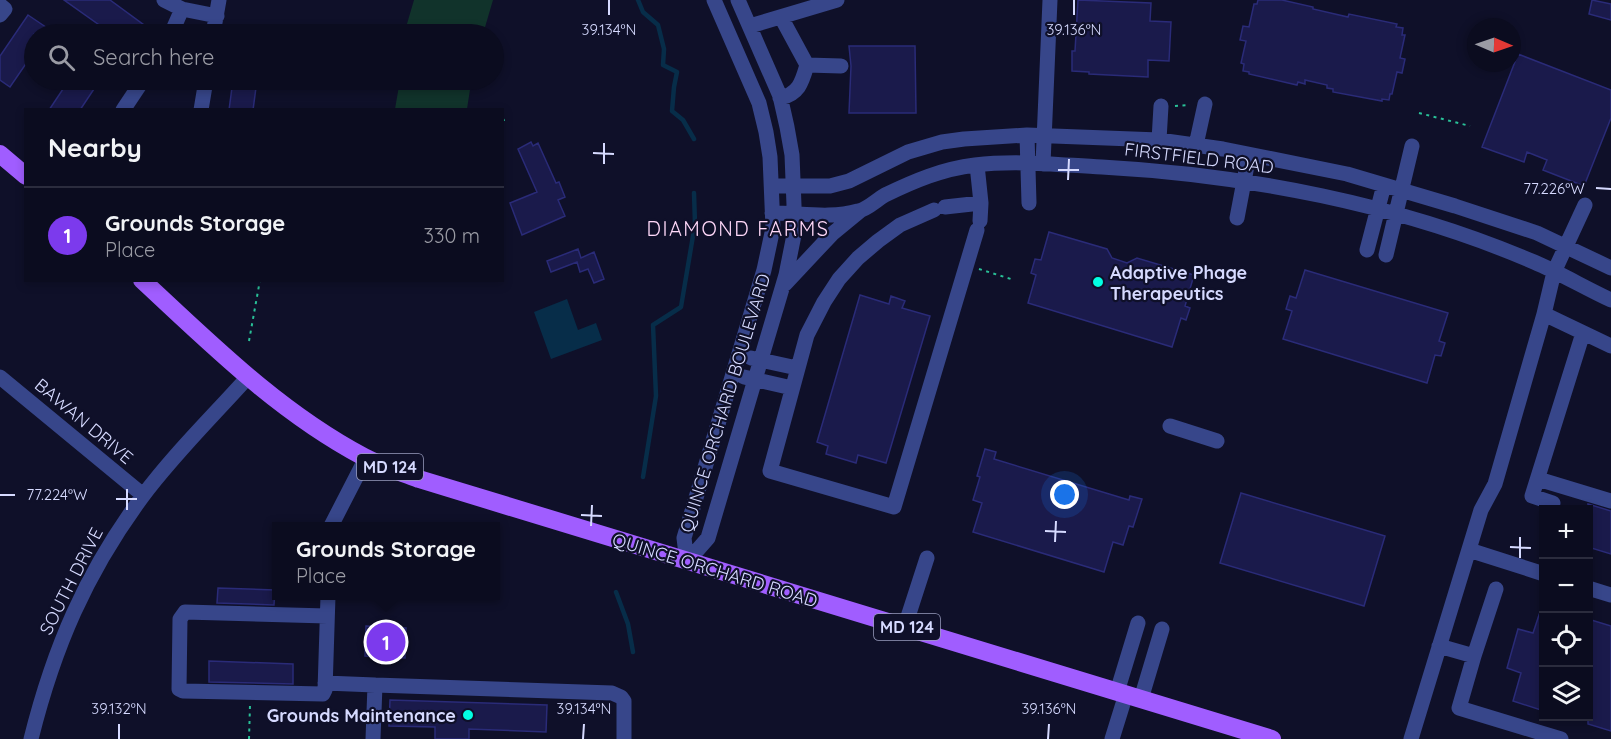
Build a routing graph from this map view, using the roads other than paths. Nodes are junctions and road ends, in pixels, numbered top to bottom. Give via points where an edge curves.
1 (164, 0) edge
2 (219, 0) edge
3 (714, 0) edge
4 (738, 0) edge
5 (837, 0) edge
6 (1050, 0) edge
7 (0, 5) edge
8 (182, 9) junction
9 (0, 15) edge
10 (217, 16) junction
11 (781, 17) junction
12 (175, 24) edge
13 (215, 24) edge
14 (750, 26) junction
15 (807, 65) junction
16 (841, 66) dead end
17 (137, 90) edge
18 (204, 90) edge
19 (780, 98) junction
20 (1205, 104) road end
21 (1161, 106) road end
22 (127, 108) edge
23 (201, 108) edge
24 (1035, 136) junction
25 (1159, 140) junction
26 (1196, 145) junction
27 (1412, 146) dead end
28 (0, 154) edge
29 (1250, 155) junction
30 (1035, 163) junction
31 (977, 165) junction
32 (24, 174) edge
33 (1245, 180) junction
34 (1384, 185) junction
35 (772, 186) junction
36 (794, 186) junction
37 (1402, 190) junction
38 (981, 203) junction
39 (1029, 203) dead end
40 (1585, 205) dead end
41 (1378, 209) junction
42 (860, 211) junction
43 (772, 213) junction
44 (795, 213) junction
45 (1396, 214) junction
46 (1237, 218) dead end
47 (1566, 246) junction
48 (1367, 250) dead end
49 (1386, 255) dead end
50 (1611, 268) edge
51 (1554, 272) junction
52 (144, 282) edge
53 (783, 286) junction
54 (1611, 300) edge
55 (1544, 314) junction
56 (1583, 333) junction
57 (1611, 346) edge
58 (738, 355) junction
59 (760, 360) junction
60 (798, 368) junction
61 (732, 375) junction
62 (0, 377) edge
63 (248, 377) junction
64 (754, 379) junction
65 (792, 388) junction
66 (1170, 426) dead end
67 (1217, 441) dead end
68 (366, 458) junction
69 (1538, 479) junction
70 (143, 495) junction
71 (1611, 501) edge
72 (1553, 503) dead end
73 (333, 522) edge
74 (1469, 550) junction
75 (927, 558) dead end
76 (687, 562) junction
77 (1539, 572) edge
78 (1496, 589) dead end
79 (1593, 590) edge
80 (1611, 595) edge
81 (328, 600) edge
82 (327, 616) junction
83 (1138, 623) dead end
84 (905, 626) junction
85 (1162, 629) dead end
86 (1439, 646) junction
87 (1474, 656) junction
88 (325, 683) junction
89 (375, 685) junction
90 (1128, 695) junction
91 (31, 739) edge
92 (373, 739) edge
93 (624, 739) edge
94 (1112, 739) edge
95 (1272, 739) edge
96 (1411, 739) edge
97 (1561, 739) edge

1 - 8 street
2 - 10 street
3 - 35 street, QUINCE ORCHARD BOULEVARD via 759,103
4 - 14 street, QUINCE ORCHARD BOULEVARD
5 - 11 street
6 - 24 street
7 - 9 street via 5,9
8 - 10 street
8 - 12 street
10 - 13 street
11 - 14 street
11 - 15 street
14 - 19 street, QUINCE ORCHARD BOULEVARD
15 - 16 street
15 - 19 street via 801,86 790,96
17 - 22 street
18 - 23 street
19 - 36 street, QUINCE ORCHARD BOULEVARD
20 - 26 street
21 - 25 street
24 - 25 street, FIRSTFIELD ROAD
24 - 30 street
24 - 36 street, FIRSTFIELD ROAD via 988,136 942,142 908,152 849,181 830,186
25 - 26 street, FIRSTFIELD ROAD
26 - 29 street, FIRSTFIELD ROAD
27 - 37 street
28 - 32 main road
29 - 33 street
29 - 34 street, FIRSTFIELD ROAD
30 - 31 street, FIRSTFIELD ROAD
30 - 33 street, FIRSTFIELD ROAD via 1161,170
30 - 39 street
31 - 38 street
31 - 42 street, FIRSTFIELD ROAD via 914,181
33 - 41 street, FIRSTFIELD ROAD
33 - 46 street
34 - 37 street, FIRSTFIELD ROAD
34 - 41 street
35 - 36 street, FIRSTFIELD ROAD
35 - 43 street, QUINCE ORCHARD BOULEVARD
36 - 44 street, QUINCE ORCHARD BOULEVARD
37 - 45 street
37 - 47 street, FIRSTFIELD ROAD
38 - 60 street via 939,209 900,225 858,258 815,317
38 - 65 street via 967,265 894,507 770,471
40 - 47 street
41 - 45 street, FIRSTFIELD ROAD
41 - 48 street
42 - 44 street, FIRSTFIELD ROAD via 818,216
42 - 53 street
43 - 44 street, FIRSTFIELD ROAD
43 - 58 street, QUINCE ORCHARD BOULEVARD via 773,228 764,270
44 - 53 street, QUINCE ORCHARD BOULEVARD
45 - 49 street
45 - 51 street, FIRSTFIELD ROAD
47 - 50 street, FIRSTFIELD ROAD
47 - 51 street
51 - 54 street, FIRSTFIELD ROAD
51 - 55 street
52 - 63 main road, QUINCE ORCHARD ROAD / MD 124
53 - 59 street, QUINCE ORCHARD BOULEVARD
55 - 56 street
55 - 74 street via 1495,484 1481,510
56 - 57 street
56 - 69 street
58 - 59 street
58 - 61 street, QUINCE ORCHARD BOULEVARD
59 - 60 street
59 - 64 street, QUINCE ORCHARD BOULEVARD
60 - 65 street
61 - 64 street
61 - 76 street, QUINCE ORCHARD BOULEVARD via 684,538
62 - 70 street, BAWAN DRIVE
63 - 68 main road, QUINCE ORCHARD ROAD / MD 124 via 289,411
63 - 70 street, SOUTH DRIVE
64 - 65 street
64 - 76 street, QUINCE ORCHARD BOULEVARD via 708,538
66 - 67 street
68 - 73 street
68 - 76 main road, QUINCE ORCHARD ROAD / MD 124 via 419,479
69 - 71 street
69 - 72 street via 1525,494
70 - 91 street, SOUTH DRIVE via 112,541 62,638
74 - 77 street
74 - 86 street
75 - 84 street
76 - 84 main road, QUINCE ORCHARD ROAD / MD 124
78 - 87 street
79 - 80 street
81 - 82 street
82 - 88 street
82 - 88 street via 187,612 180,619 179,689 183,691 321,695
83 - 90 street
84 - 90 main road, QUINCE ORCHARD ROAD / MD 124
85 - 90 street
86 - 87 street
86 - 96 street
87 - 97 street via 1459,708
88 - 89 street
89 - 92 street
89 - 93 street via 612,693 624,701
90 - 94 street
90 - 95 main road, QUINCE ORCHARD ROAD / MD 124

